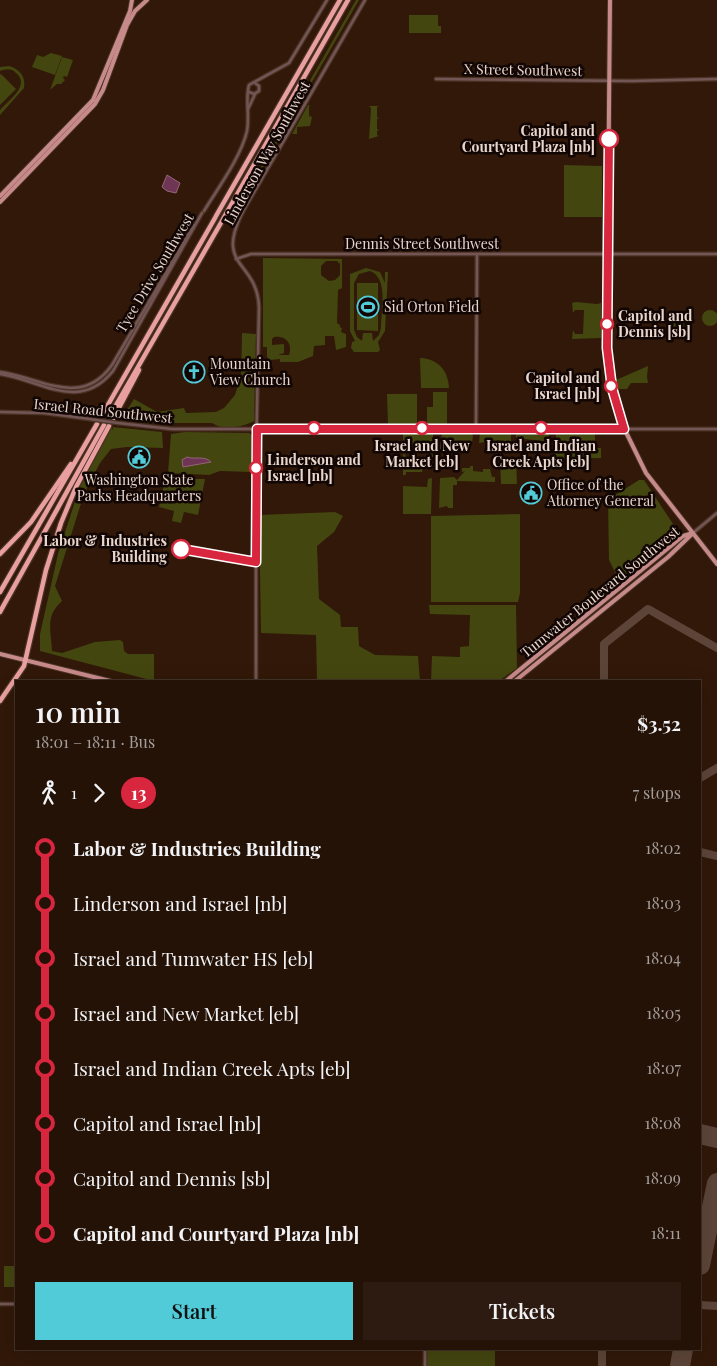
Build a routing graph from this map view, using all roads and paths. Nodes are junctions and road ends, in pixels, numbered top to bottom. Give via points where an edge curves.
1 (132, 0) edge
2 (147, 0) edge
3 (327, 0) edge
4 (340, 0) edge
5 (348, 0) edge
6 (365, 0) edge
7 (610, 0) edge
8 (142, 6) junction
9 (262, 79) junction
10 (436, 79) dead end
11 (717, 79) edge
12 (610, 81) junction
13 (254, 83) junction
14 (259, 87) junction
15 (249, 92) junction
16 (256, 93) junction
17 (248, 109) junction
18 (0, 196) edge
19 (0, 202) edge
20 (204, 211) dead end
21 (477, 254) junction
22 (608, 254) junction
23 (717, 254) edge
24 (236, 258) junction
25 (0, 373) edge
26 (0, 412) edge
27 (101, 417) dead end
28 (110, 419) dead end
29 (97, 424) dead end
30 (476, 428) junction
31 (257, 429) junction
32 (624, 429) junction
33 (717, 429) edge
34 (94, 430) junction
35 (717, 514) edge
36 (693, 533) junction
37 (0, 554) edge
38 (717, 564) edge
39 (0, 592) edge
40 (0, 612) edge
41 (0, 654) edge
42 (26, 660) junction
43 (16, 680) edge
44 (106, 680) edge
45 (256, 680) edge
46 (507, 680) edge
47 (516, 680) edge
48 (15, 682) edge
49 (0, 701) edge
50 (0, 1304) edge
51 (15, 1304) edge
52 (425, 1350) edge
53 (425, 1366) edge

1 - 8 main road via 135,5
1 - 18 main road via 93,100
2 - 8 main road
3 - 9 street via 293,58
4 - 27 highway
5 - 28 highway
6 - 24 street, Linderson Way Southwest via 237,222 232,238
7 - 12 main road
8 - 19 main road via 127,25 95,104
9 - 13 street
9 - 14 street, Tyee Drive Southwest
10 - 12 street, X Street Southwest
11 - 12 street, X Street Southwest
12 - 22 main road
13 - 14 street
13 - 15 street, Tyee Drive Southwest via 249,86
14 - 16 street, Tyee Drive Southwest
15 - 16 street
15 - 17 street, Tyee Drive Southwest
16 - 17 street, Tyee Drive Southwest
17 - 20 street, Tyee Drive Southwest via 247,128 241,146
21 - 22 street, Dennis Street Southwest
21 - 24 street, Dennis Street Southwest via 255,254
21 - 30 street
22 - 23 street, Dennis Street Southwest
22 - 32 main road via 608,366
24 - 31 street, Linderson Way Southwest via 254,284 259,300
25 - 25 street, Tyee Drive Southwest via 66,393 82,392 105,380 122,356 202,213 102,378 85,386 66,388
26 - 31 street, Israel Road Southwest, bridge via 44,413 150,428
29 - 34 highway
30 - 31 street, Israel Road Southwest
30 - 32 street, Israel Road Southwest
31 - 45 street, Linderson Way Southwest
32 - 33 street, Israel Road Southwest
32 - 36 main road via 646,473
34 - 37 highway via 31,522
34 - 39 highway
35 - 36 street
36 - 38 main road
36 - 46 main road, Tumwater Boulevard Southwest via 683,536
36 - 47 main road, Tumwater Boulevard Southwest via 668,558
40 - 42 highway via 107,425 59,530
41 - 42 main road
42 - 43 highway
42 - 44 main road
48 - 49 highway
50 - 51 street
52 - 53 street

